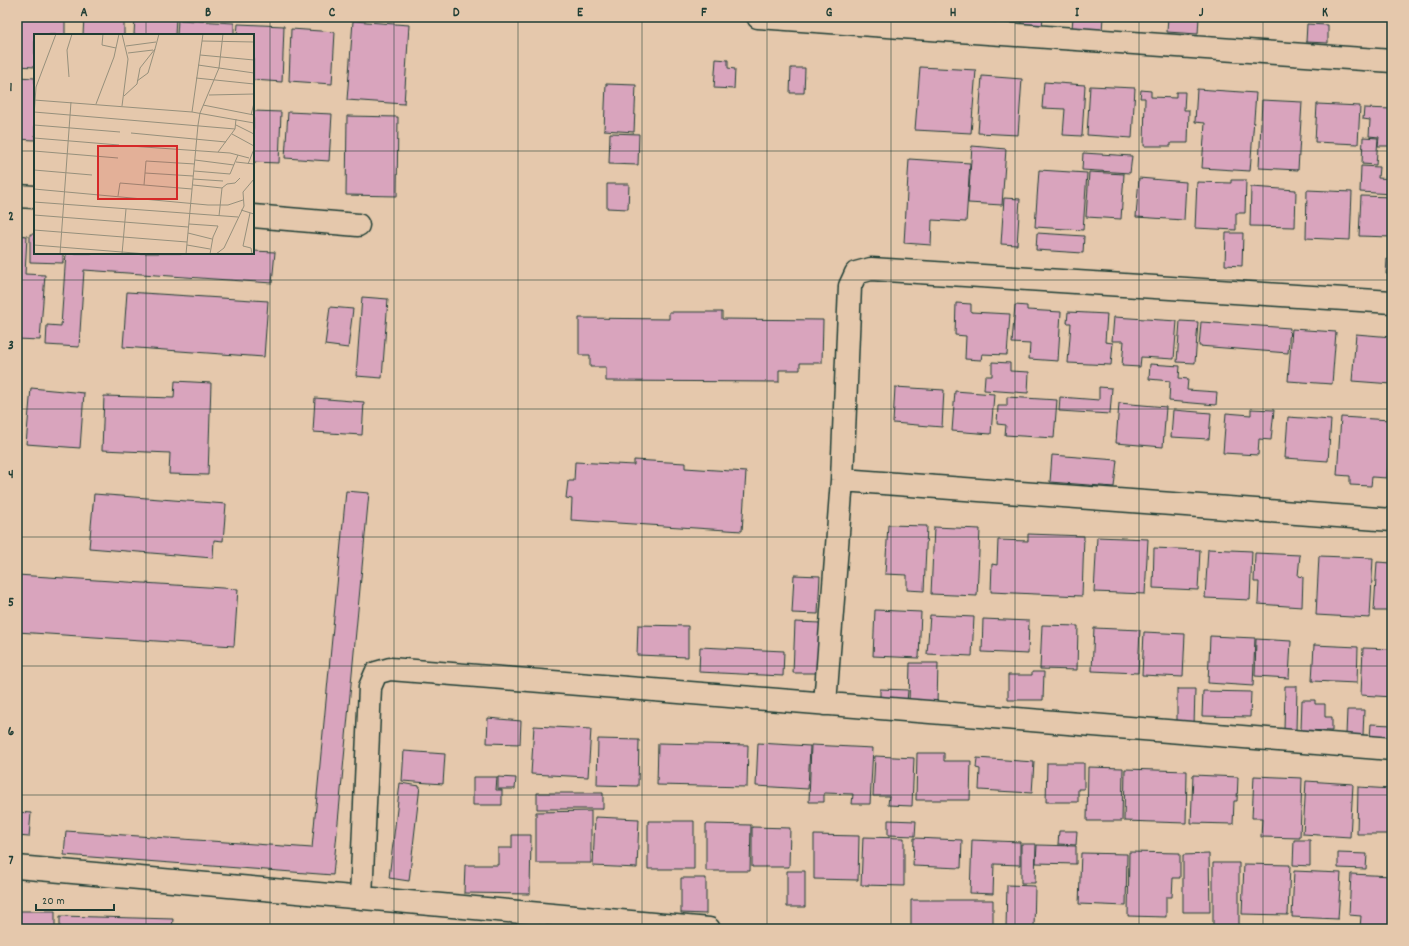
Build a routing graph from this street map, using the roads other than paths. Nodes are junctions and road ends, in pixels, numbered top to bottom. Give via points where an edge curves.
1 (758, 17) edge
2 (1392, 61) edge
3 (17, 196) edge
4 (34, 197) edge
5 (254, 216) edge
6 (358, 225) dead end
7 (1392, 302) edge
8 (842, 480) junction
9 (1392, 520) edge
10 (825, 704) junction
11 (1392, 749) edge
12 (17, 867) edge
13 (361, 898) junction
14 (709, 929) edge

1 - 2 street
3 - 4 street
5 - 6 street
7 - 8 street via 872,269 856,273 850,286
8 - 9 street
8 - 10 street
10 - 11 street
10 - 13 street via 390,669 376,673 370,687
12 - 13 street
13 - 14 street

